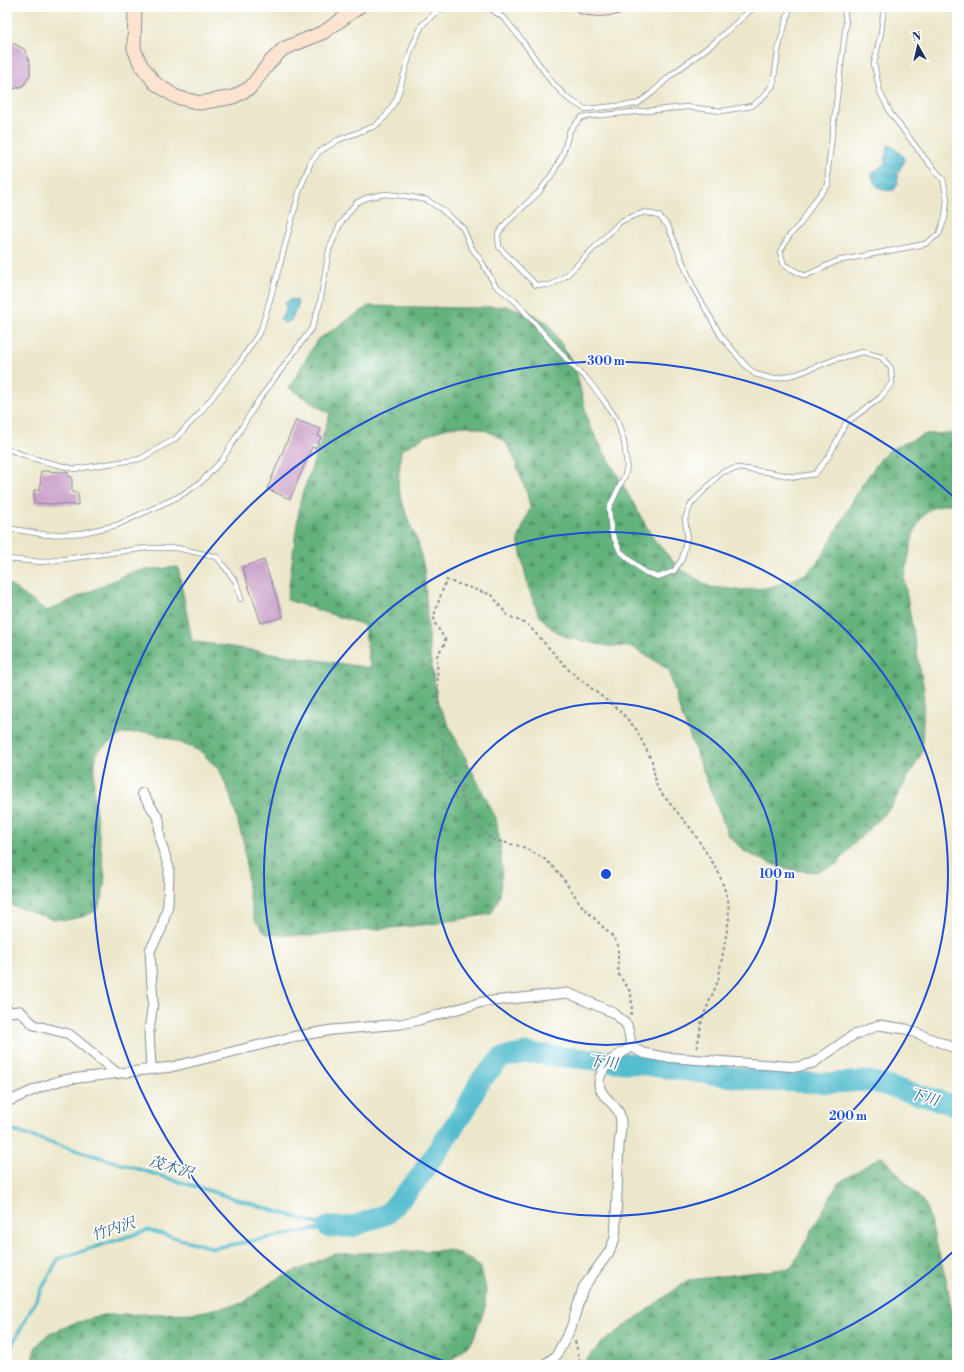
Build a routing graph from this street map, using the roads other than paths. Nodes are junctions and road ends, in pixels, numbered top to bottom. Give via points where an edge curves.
1 (135, 7) edge
2 (359, 7) edge
3 (445, 7) edge
4 (486, 7) edge
5 (582, 7) edge
6 (620, 7) edge
7 (754, 7) edge
8 (791, 7) edge
9 (844, 7) edge
10 (884, 7) edge
11 (7, 449) edge
12 (7, 528) edge
13 (7, 559) edge
14 (241, 599) dead end
15 (142, 794) dead end
16 (7, 1012) edge
17 (632, 1047) junction
18 (957, 1049) edge
19 (151, 1069) junction
20 (117, 1074) junction
21 (7, 1102) edge
22 (544, 1365) edge

1 - 2 street via 134,49 141,65 155,83 176,97 200,103 233,98 250,88 283,49 324,32
3 - 11 lane via 422,25 412,47 397,98 386,116 375,126 338,140 319,152 311,162 300,189 261,330 240,362 200,413 175,439 140,459 75,469
4 - 7 lane via 505,19 551,81 567,98 585,109 637,104 715,42
5 - 6 street via 603,10
8 - 12 lane via 779,46 773,85 752,106 722,111 686,107 582,117 570,130 562,156 540,192 506,223 498,234 499,247 536,285 551,285 567,275 620,222 645,212 659,216 668,226 693,287 721,336 755,374 773,379 797,374 863,352 881,357 891,368 892,383 880,398 846,423 829,456 815,474 795,477 738,468 722,472 691,504 685,519 687,534 682,559 674,571 658,577 644,572 620,551 611,531 609,508 627,466 624,442 617,420 588,379 571,364 514,301 494,285 471,247 463,228 427,200 385,194 356,203 340,224 329,250 320,303 312,328 258,401 222,460 201,482 180,496 117,525 82,533 47,535
9 - 10 lane via 846,24 828,185 780,252 784,265 805,276 837,262 925,244 939,234 945,218 947,199 943,179 891,114 880,92 874,64
13 - 14 lane via 42,562 147,548 177,548 217,557 236,582
15 - 19 street via 159,819 160,840 169,868 168,905 161,930 150,950 153,1003 149,1031
16 - 20 street via 20,1012 34,1025 69,1034
17 - 18 street via 643,1053 697,1060 797,1067 813,1063 852,1036 879,1025 906,1029
17 - 19 street via 627,1025 614,1013 568,993 482,1002 407,1023 332,1030 171,1067
17 - 22 street via 602,1071 599,1084 602,1094 619,1113 621,1128 615,1238 609,1252 583,1288 571,1328 556,1356
19 - 20 street
20 - 21 street via 62,1080

